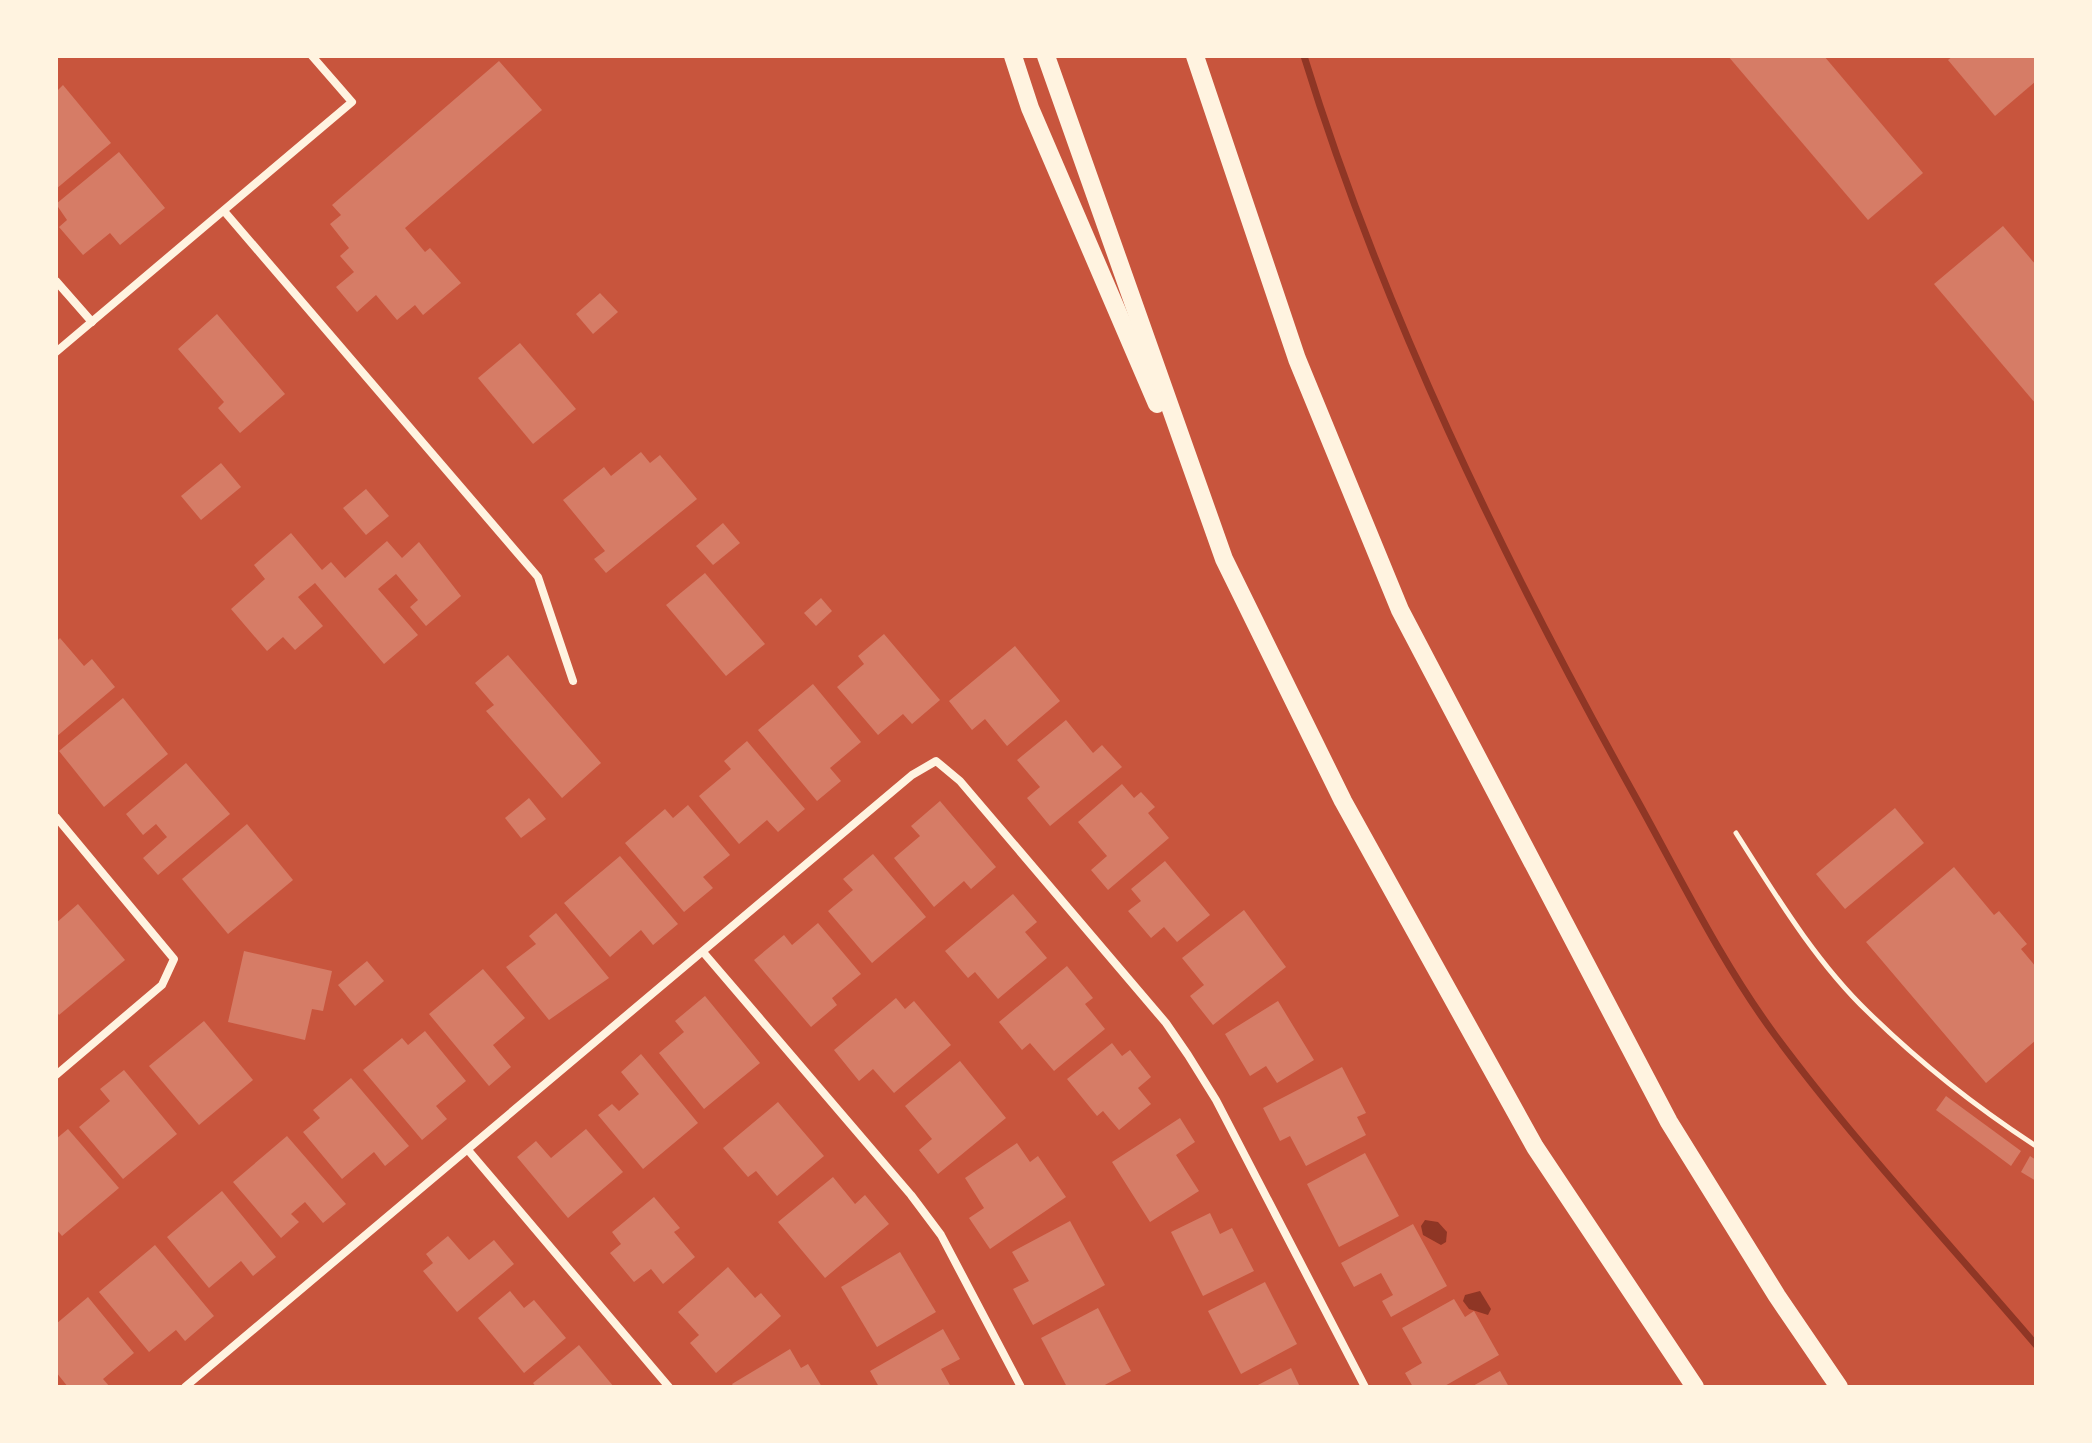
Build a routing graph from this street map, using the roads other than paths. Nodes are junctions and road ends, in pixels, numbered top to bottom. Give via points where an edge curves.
1 (312, 56) edge
2 (1013, 56) edge
3 (1046, 56) edge
4 (1196, 58) edge
5 (224, 211) junction
6 (59, 285) edge
7 (92, 322) junction
8 (56, 352) edge
9 (1224, 559) junction
10 (573, 681) dead end
11 (56, 817) edge
12 (1736, 833) dead end
13 (703, 952) junction
14 (56, 1075) edge
15 (2036, 1146) edge
16 (468, 1150) junction
17 (185, 1387) edge
18 (669, 1387) edge
19 (1021, 1387) edge
20 (1365, 1387) edge
21 (1695, 1387) edge
22 (1839, 1387) edge

1 - 5 street via 352,102
2 - 9 highway via 1030,108
3 - 9 highway
4 - 22 highway via 1297,359 1400,610 1669,1122
5 - 7 street
5 - 10 street via 538,577
6 - 7 street
7 - 8 street
9 - 21 highway via 1343,801 1535,1147
11 - 14 street via 174,959 162,985
12 - 15 lane via 1790,917 1866,1010 1976,1105
13 - 16 street
13 - 19 street via 941,1235
13 - 20 street via 912,775 936,761 960,781 1173,1034 1216,1100
16 - 17 street
16 - 18 street

